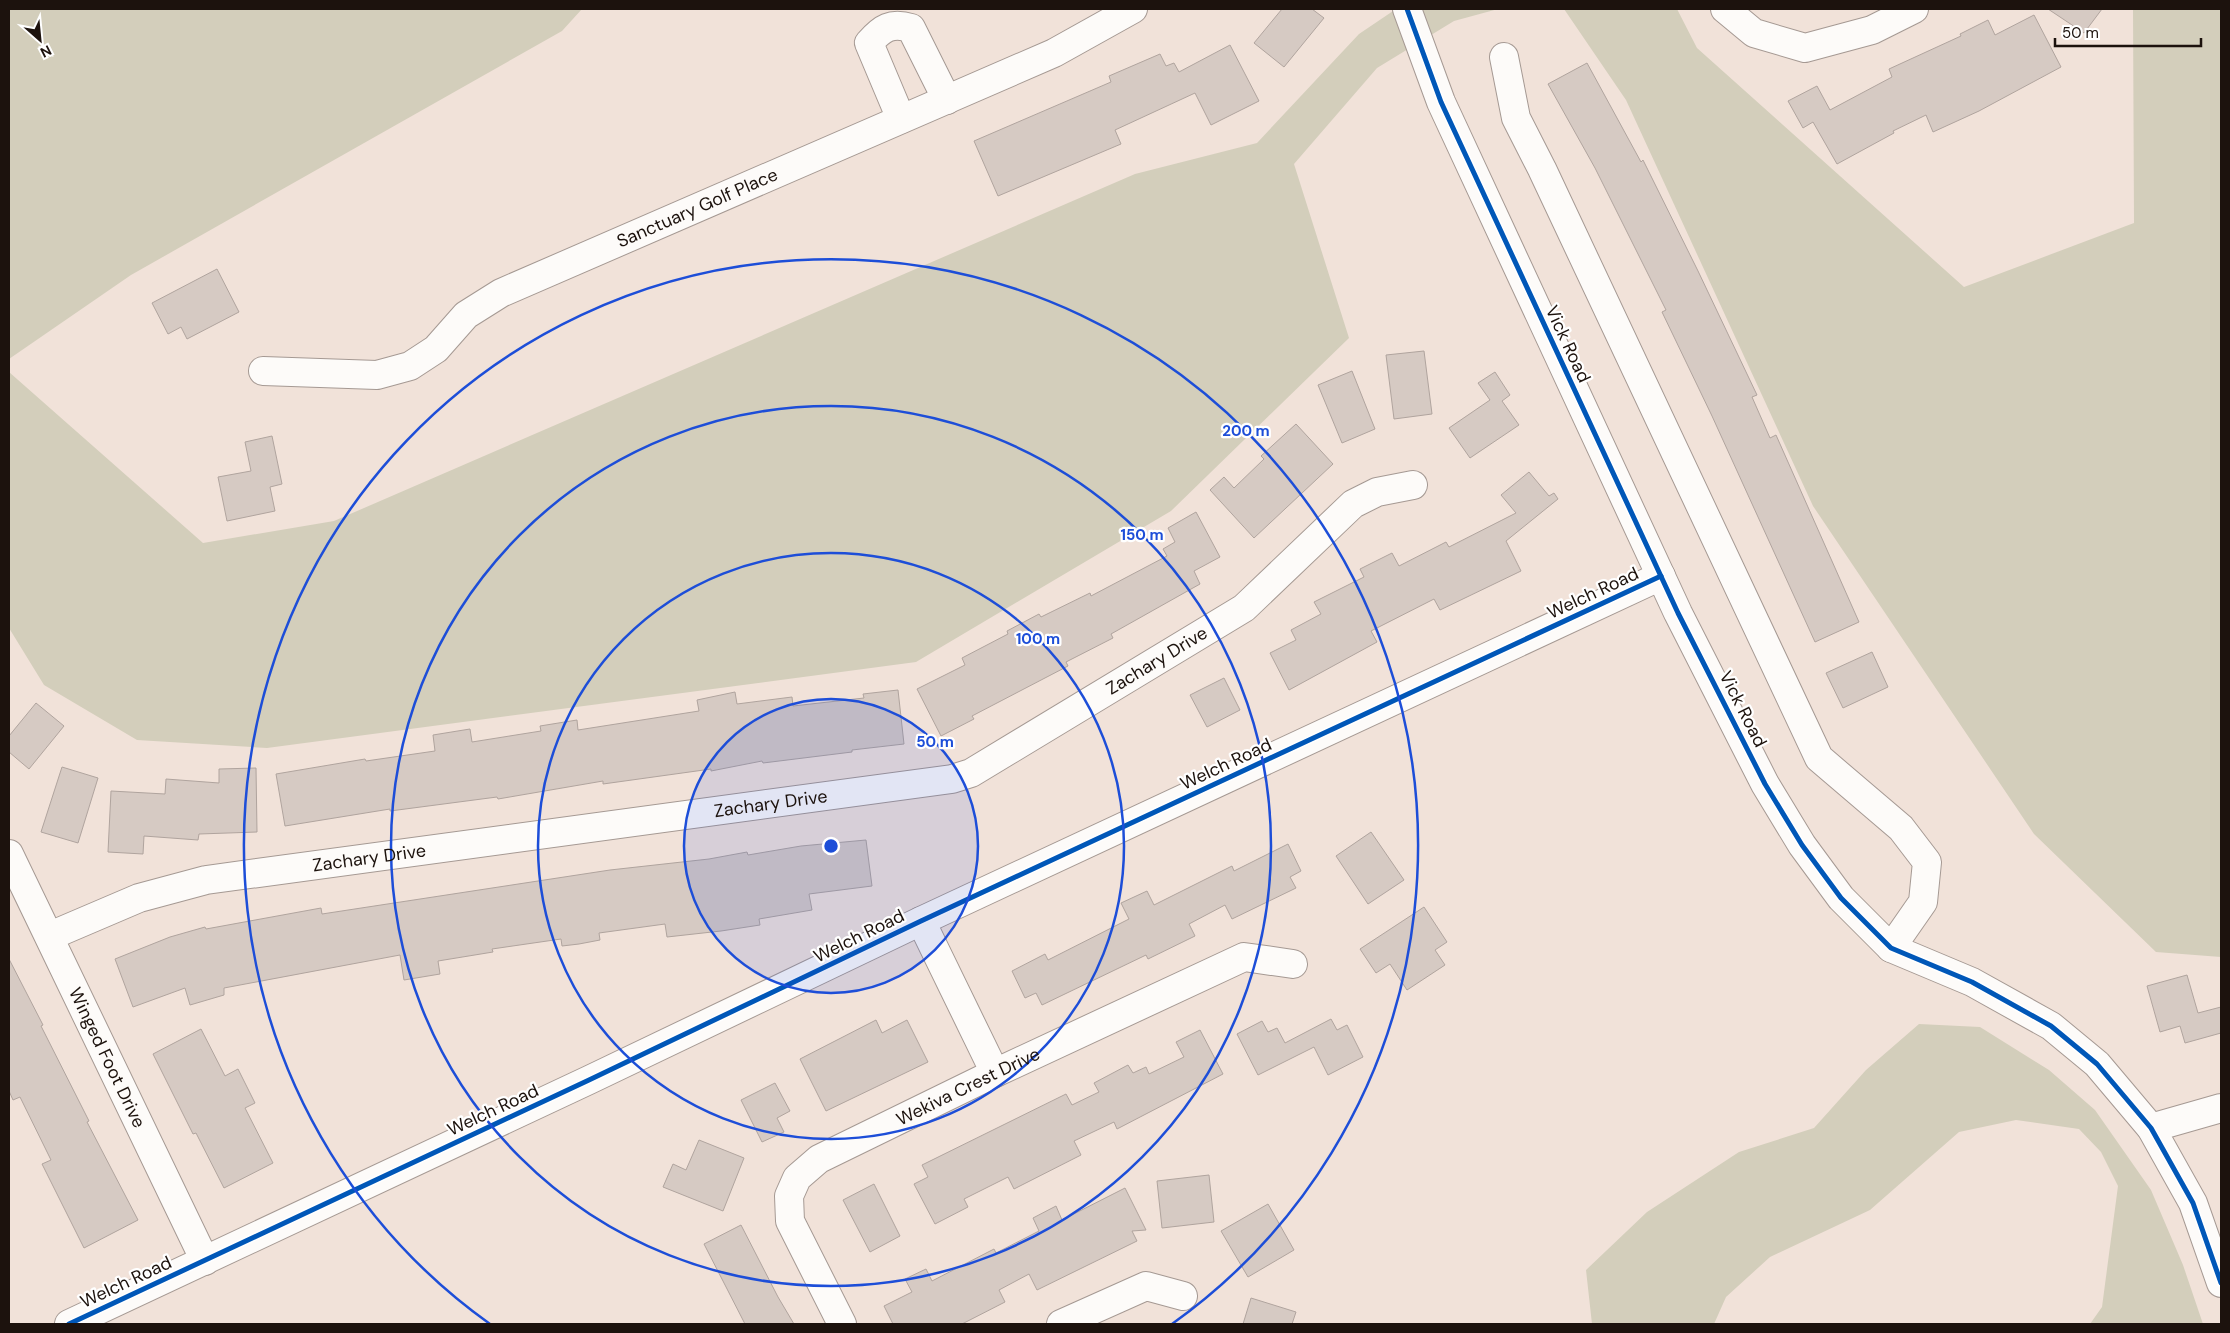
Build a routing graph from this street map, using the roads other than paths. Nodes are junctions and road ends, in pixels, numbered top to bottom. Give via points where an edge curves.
1 (1133, 9) edge
2 (1388, 9) edge
3 (1407, 9) edge
4 (1725, 9) edge
5 (1914, 9) edge
6 (1504, 57) dead end
7 (947, 100) junction
8 (1441, 102) junction
9 (901, 119) junction
10 (264, 371) dead end
11 (1414, 485) dead end
12 (1661, 576) junction
13 (9, 854) edge
14 (921, 922) junction
15 (50, 936) junction
16 (1891, 948) junction
17 (1293, 964) dead end
18 (995, 1073) junction
19 (2221, 1108) edge
20 (2151, 1128) junction
21 (205, 1261) junction
22 (2221, 1283) edge
23 (1182, 1296) dead end
24 (69, 1324) edge
25 (842, 1324) edge
26 (1061, 1324) edge

1 - 7 street, Sanctuary Golf Place via 1054,53
2 - 8 street, Vick Road
3 - 8 street, Vick Road
4 - 5 street via 1754,34 1805,48 1872,30
6 - 16 street via 1516,118 1819,758 1901,828 1926,862 1923,902
7 - 9 street, Sanctuary Golf Place
7 - 9 street via 910,28 898,24 885,29 870,44
8 - 12 street, Vick Road
9 - 10 street, Sanctuary Golf Place via 501,294 466,315 436,349 410,366 377,375
11 - 15 street, Zachary Drive via 1377,492 1353,504 1244,608 962,776 206,880 139,898
12 - 14 street, Welch Road
12 - 16 street, Vick Road via 1765,784 1802,846 1842,898
13 - 15 street, Winged Foot Drive
14 - 18 street
14 - 21 street, Welch Road
15 - 21 street, Winged Foot Drive
16 - 20 street, Vick Road via 1972,982 2050,1026 2098,1064
17 - 18 street, Wekiva Crest Drive via 1244,957
18 - 25 street, Wekiva Crest Drive via 820,1159 797,1178 789,1196 790,1220
19 - 20 street
20 - 22 street, Vick Road via 2193,1203
21 - 24 street, Welch Road
23 - 26 street via 1146,1286

